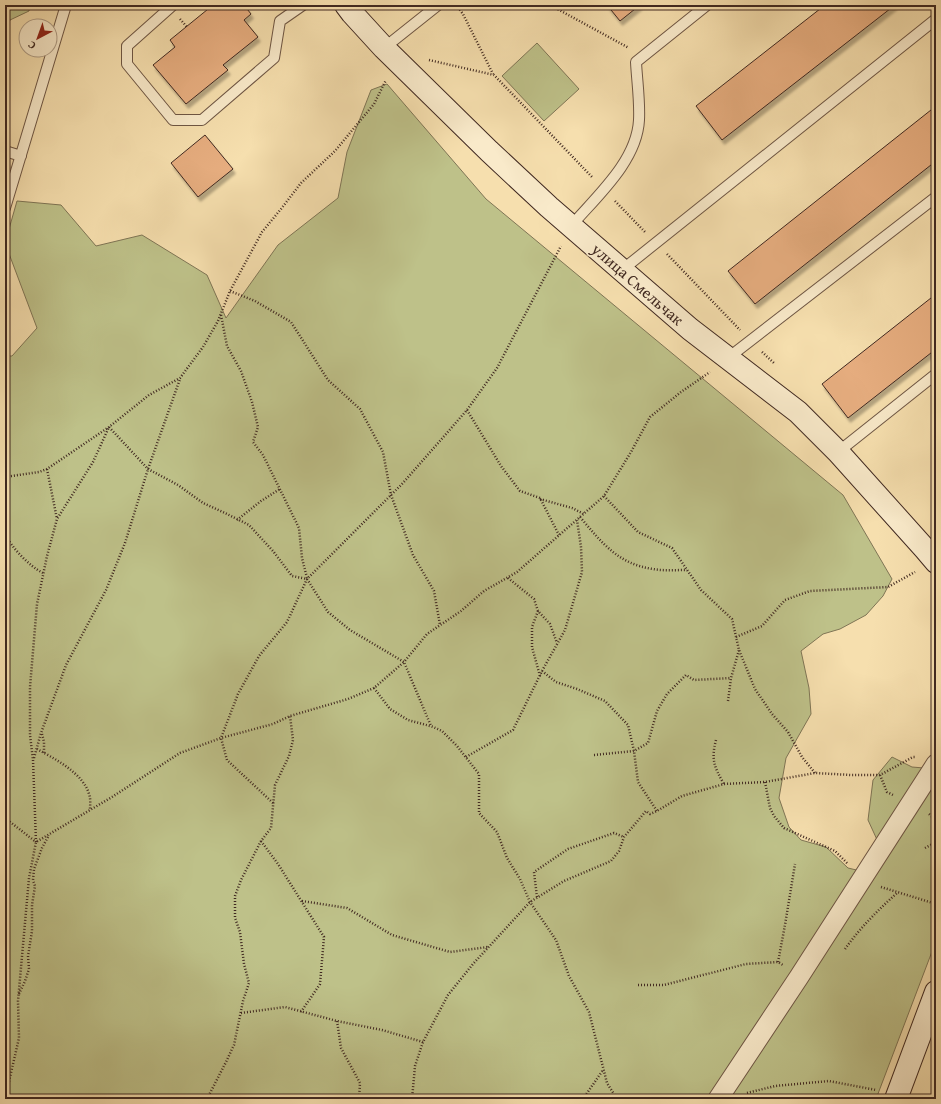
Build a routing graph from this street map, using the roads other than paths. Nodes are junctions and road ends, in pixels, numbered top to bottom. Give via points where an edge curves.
1 (66, 5) edge
2 (173, 5) edge
3 (303, 5) edge
4 (346, 5) edge
5 (707, 5) edge
6 (435, 6) edge
7 (936, 19) edge
8 (390, 53) junction
9 (5, 151) edge
10 (21, 156) junction
11 (936, 197) edge
12 (5, 208) edge
13 (571, 226) junction
14 (622, 270) junction
15 (728, 358) junction
16 (936, 374) edge
17 (838, 452) junction
18 (932, 553) edge
19 (928, 761) edge
20 (936, 992) edge
21 (899, 1098) edge
22 (718, 1099) edge

1 - 10 lane
2 - 3 lane via 127,46 127,64 173,120 202,120 274,58 280,21
4 - 8 street, улица Смельчак
5 - 13 lane via 636,62 639,120 634,144 620,169
6 - 8 lane
7 - 14 lane
8 - 13 street, улица Смельчак via 489,151
9 - 10 lane
10 - 12 lane
11 - 15 lane
13 - 14 street, улица Смельчак
14 - 15 street, улица Смельчак
15 - 17 street, улица Смельчак via 798,412
16 - 17 lane
17 - 18 street, улица Смельчак
19 - 22 street via 862,878
20 - 21 street

